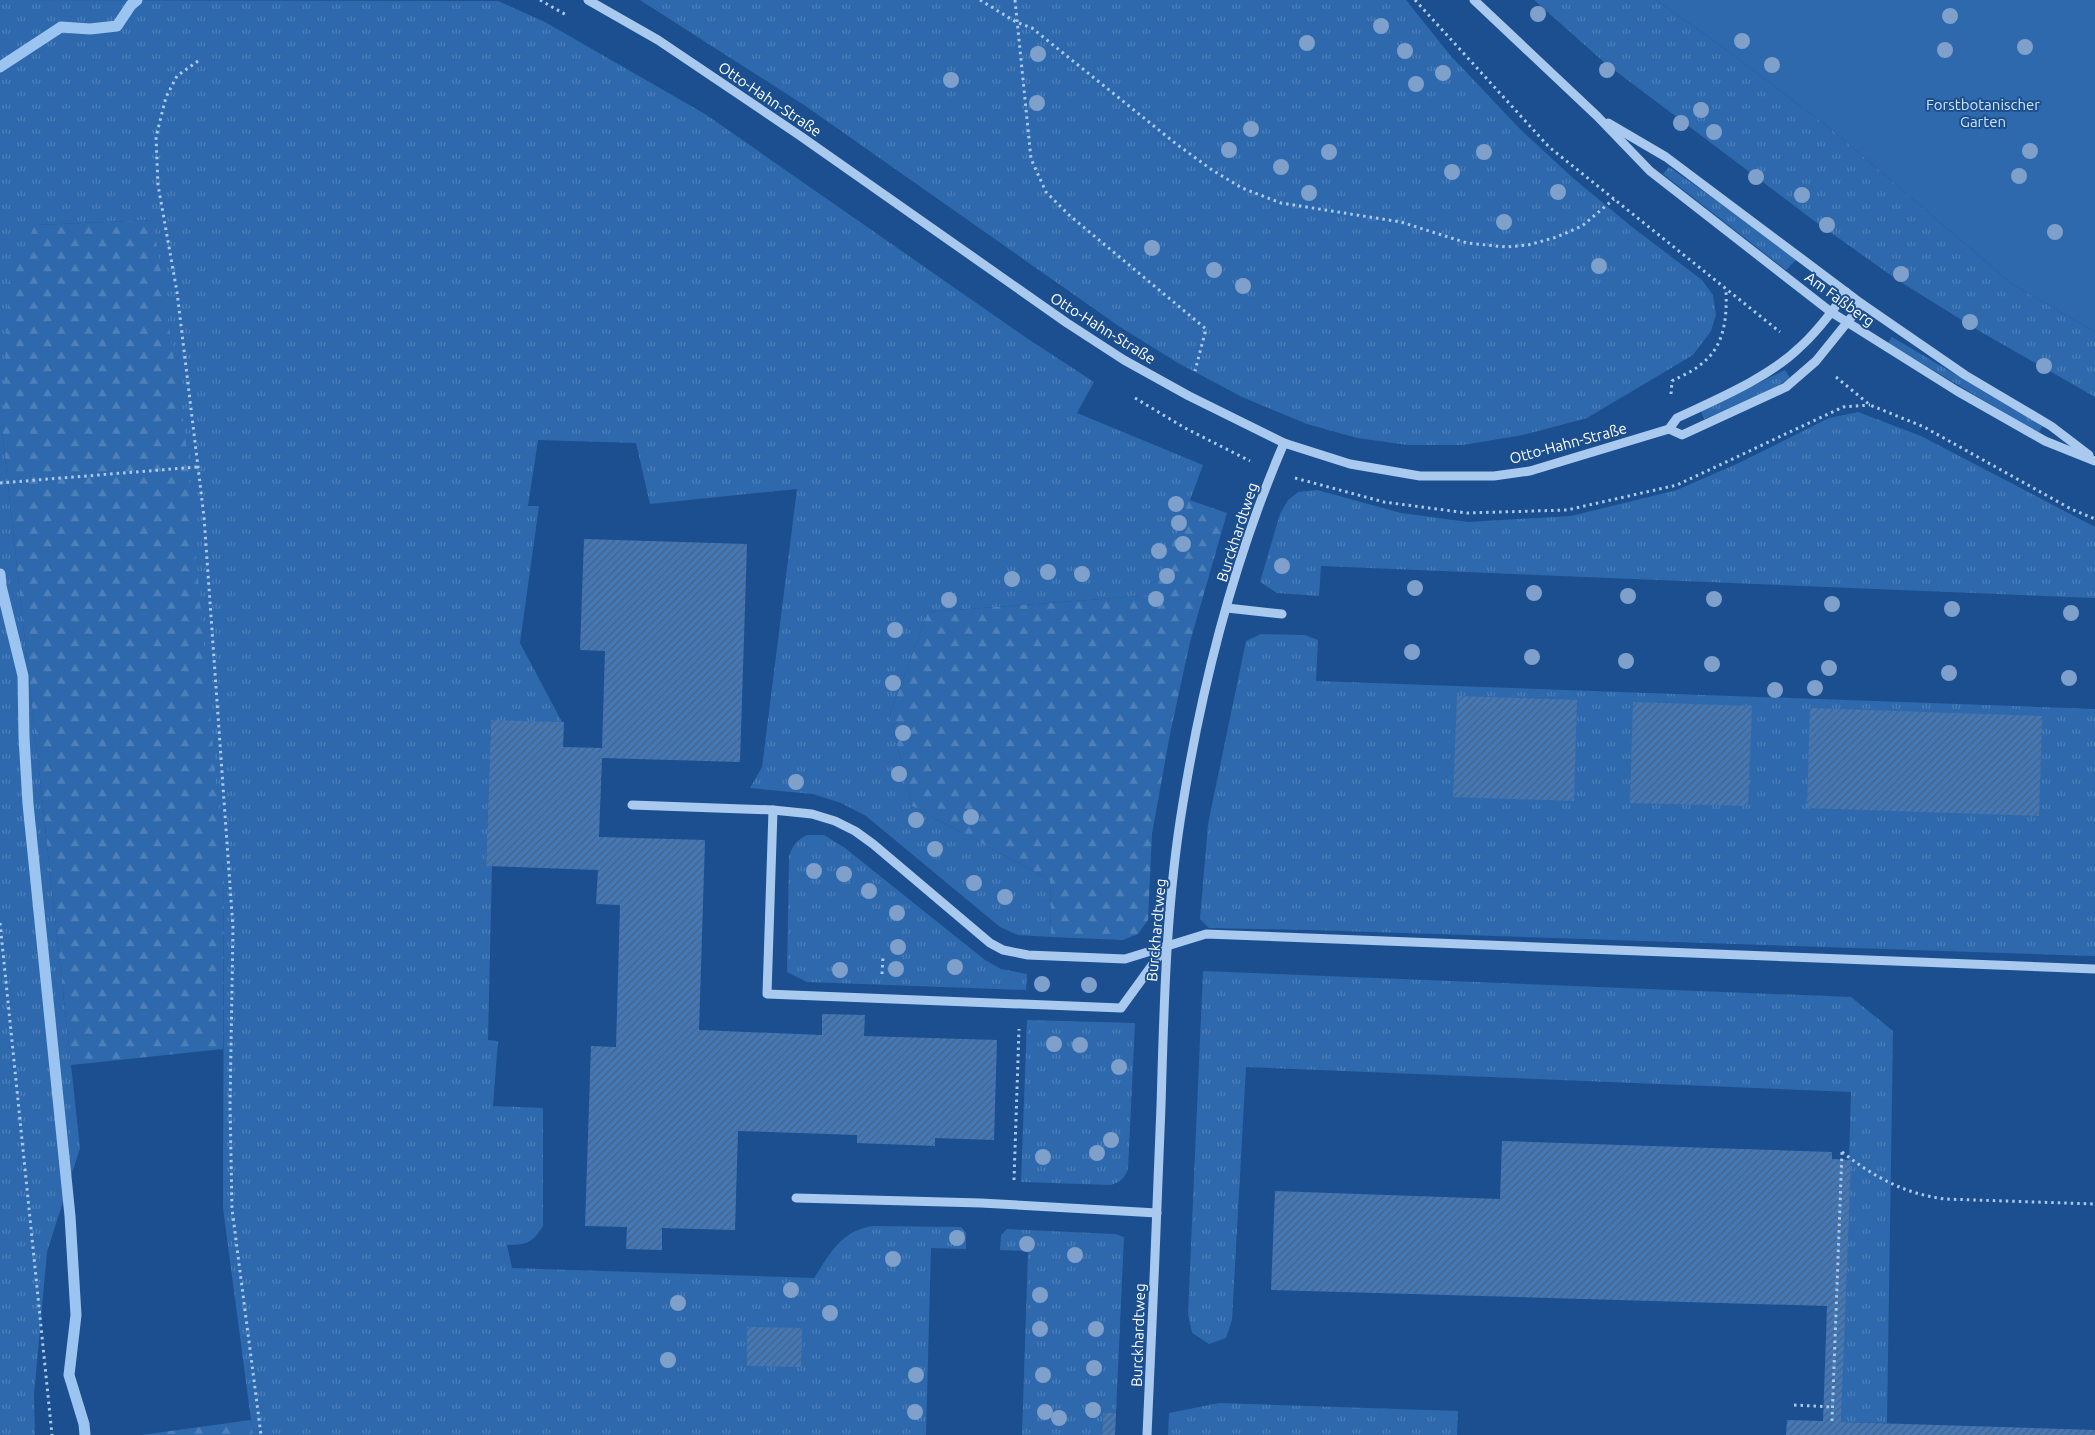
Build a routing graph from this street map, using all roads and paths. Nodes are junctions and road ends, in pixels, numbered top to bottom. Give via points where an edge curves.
1 (588, 0) edge
2 (980, 0) edge
3 (1015, 0) edge
4 (1415, 0) edge
5 (1474, 0) edge
6 (1016, 22) junction
7 (198, 61) dead end
8 (1597, 116) junction
9 (1614, 199) junction
10 (1846, 292) junction
11 (1862, 304) junction
12 (1832, 312) junction
13 (1848, 324) junction
14 (1196, 370) dead end
15 (1870, 405) dead end
16 (1669, 429) junction
17 (1284, 443) junction
18 (2095, 460) edge
19 (197, 467) junction
20 (0, 483) edge
21 (2095, 519) edge
22 (1227, 608) junction
23 (1282, 614) dead end
24 (632, 805) dead end
25 (773, 810) junction
26 (0, 922) edge
27 (1166, 946) junction
28 (2095, 968) edge
29 (1019, 1029) dead end
30 (796, 1198) dead end
31 (2095, 1204) edge
32 (1013, 1206) junction
33 (1157, 1213) junction
34 (1794, 1405) dead end
35 (1833, 1407) junction
36 (1832, 1421) dead end
37 (52, 1435) edge
38 (261, 1435) edge
39 (1147, 1435) edge

1 - 17 street, Otto-Hahn-Straße via 666,45 1124,360
2 - 6 path
3 - 6 path
4 - 9 path via 1548,147
5 - 8 street, Am Faßberg
6 - 9 path via 1032,28 1212,170 1242,188 1281,202 1401,222 1467,243 1506,247 1557,237 1582,226
6 - 14 path via 1031,159 1046,192 1206,330
7 - 19 path via 177,76 166,97 156,137 158,185 177,292
8 - 10 street, Am Faßberg via 1666,157
8 - 12 street, Am Faßberg via 1650,171
9 - 16 path via 1726,289 1724,332 1716,348 1701,365 1672,381
10 - 11 street, Am Faßberg
10 - 12 street, Otto-Hahn-Straße
11 - 13 street, Otto-Hahn-Straße
11 - 18 street, Am Faßberg via 1965,375 2051,426
12 - 13 street, Am Faßberg
12 - 16 street, Otto-Hahn-Straße via 1800,348 1773,369 1677,418
13 - 16 street, Otto-Hahn-Straße via 1816,361 1786,387 1682,435
13 - 18 street, Am Faßberg via 2045,441
15 - 21 path via 1924,427 2071,509
16 - 17 street, Otto-Hahn-Straße via 1530,471 1494,476 1420,476 1350,464
17 - 22 street, Burckhardtweg via 1247,537
19 - 20 path
19 - 38 path via 204,516 233,928 232,1209
22 - 23 street
22 - 27 street, Burckhardtweg via 1202,702 1182,805
24 - 25 street
25 - 27 street via 812,814 855,831 990,943 1003,950 1028,956 1125,959
25 - 27 street via 767,994 1121,1008
26 - 37 path
27 - 28 street via 1206,934
27 - 33 street, Burckhardtweg
29 - 32 path
30 - 32 street
31 - 35 path via 1923,1196 1867,1171 1842,1152
32 - 33 street
33 - 39 street, Burckhardtweg
34 - 35 path
35 - 36 path

